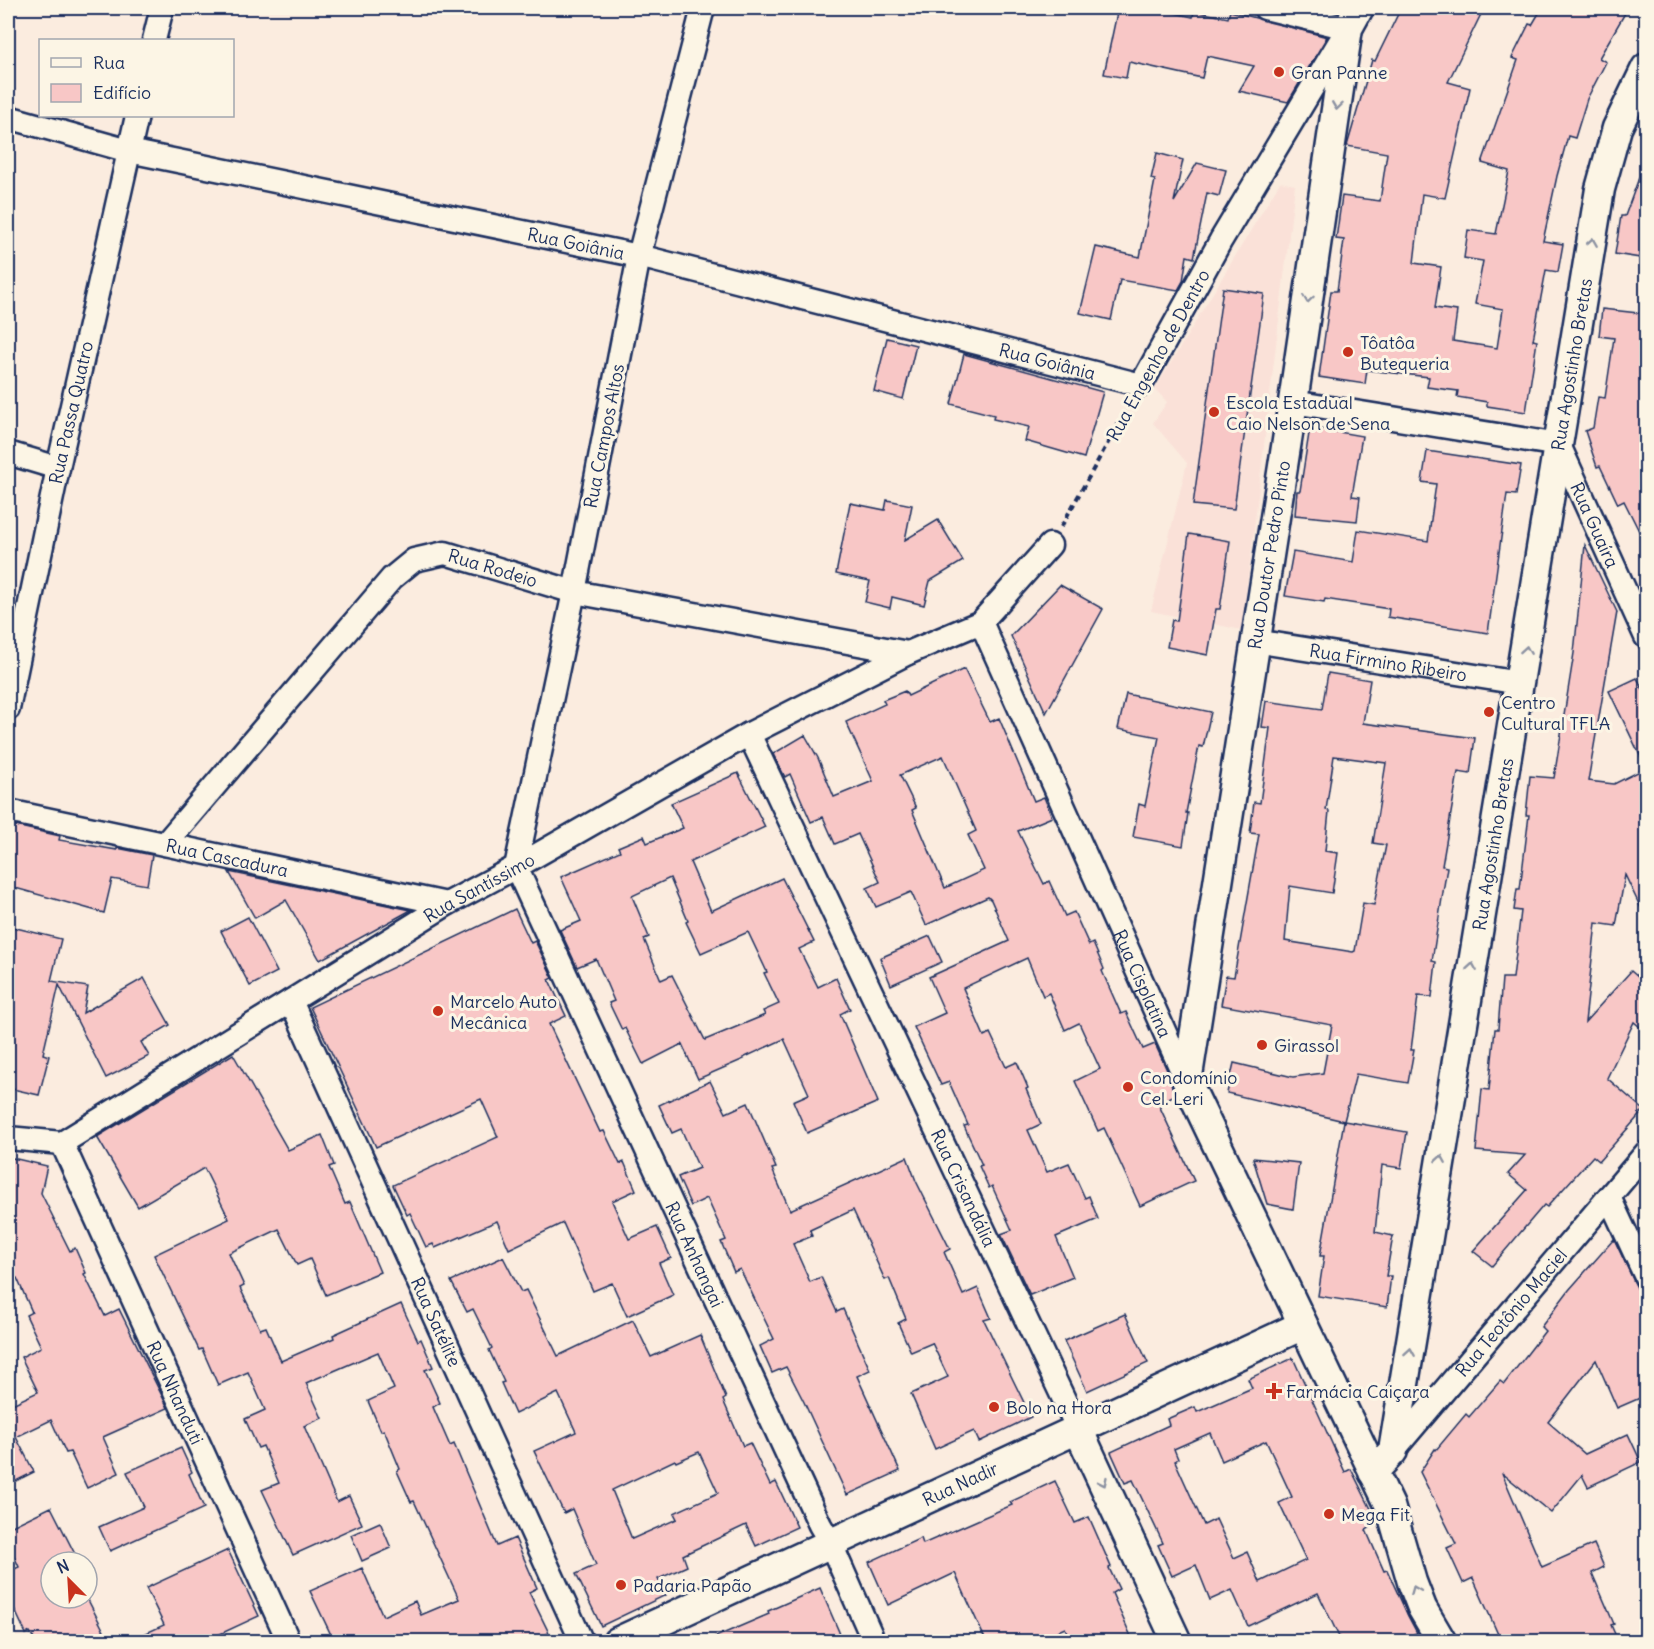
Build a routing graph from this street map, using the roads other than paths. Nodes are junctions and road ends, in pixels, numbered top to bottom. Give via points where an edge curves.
1 (162, 8) edge
2 (703, 8) edge
3 (1265, 8) edge
4 (1354, 18) edge
5 (154, 39) edge
6 (1647, 68) edge
7 (8, 117) edge
8 (137, 117) edge
9 (129, 152) junction
10 (639, 256) junction
11 (1141, 385) joint
12 (1293, 402) junction
13 (1559, 445) junction
14 (8, 453) edge
15 (58, 468) junction
16 (1050, 545) road end
17 (574, 592) junction
18 (981, 622) junction
19 (1647, 637) edge
20 (1256, 641) junction
21 (908, 653) junction
22 (1520, 683) junction
23 (8, 709) edge
24 (749, 734) junction
25 (8, 811) edge
26 (165, 844) junction
27 (516, 867) junction
28 (447, 904) junction
29 (291, 1001) junction
30 (1187, 1082) junction
31 (8, 1138) edge
32 (62, 1143) junction
33 (1647, 1153) edge
34 (1609, 1197) junction
35 (1647, 1277) edge
36 (1303, 1325) junction
37 (1078, 1429) junction
38 (1394, 1451) junction
39 (1373, 1472) junction
40 (830, 1542) junction
41 (289, 1641) edge
42 (582, 1641) edge
43 (617, 1641) edge
44 (874, 1641) edge
45 (1177, 1641) edge
46 (1442, 1641) edge

1 - 5 street
2 - 10 street, Rua Campos Altos
3 - 4 street
4 - 11 street, Rua Engenho de Dentro via 1221,240
4 -> 12 street, Rua Doutor Pedro Pinto
13 -> 6 street, Rua Agostinho Bretas via 1600,189 1617,128
7 - 9 street, Rua Goiânia
8 - 9 street, Rua Passa Quatro
9 - 10 street, Rua Goiânia
9 - 15 street, Rua Passa Quatro
10 - 11 street, Rua Goiânia
10 - 17 street, Rua Campos Altos
12 - 13 street
12 - 20 street, Rua Doutor Pedro Pinto
13 - 19 street, Rua Guaíra
22 -> 13 street, Rua Agostinho Bretas
14 - 15 street
15 - 23 street, Rua Passa Quatro
16 - 18 street
17 - 21 street, Rua Rodeio
17 - 26 street, Rua Rodeio via 445,553 414,560 392,578
17 - 27 street, Rua Campos Altos
18 - 21 street
18 - 30 street, Rua Cisplatina
20 - 22 street, Rua Firmino Ribeiro
20 - 30 street, Rua Doutor Pedro Pinto
21 - 24 street, Rua Santíssimo
38 -> 22 street, Rua Agostinho Bretas
24 - 27 street, Rua Santíssimo
24 - 37 street, Rua Crisandália
25 - 26 street, Rua Cascadura
26 - 28 street, Rua Cascadura
27 - 28 street, Rua Santíssimo
27 - 40 street, Rua Anhangai
28 - 29 street, Rua Santíssimo
29 - 32 street, Rua Santíssimo
29 - 42 street, Rua Satélite
30 - 36 street, Rua Cisplatina
31 - 32 street
32 - 41 street, Rua Nhanduti
33 - 34 street, Rua Teotônio Maciel
34 - 35 street
34 - 38 street, Rua Teotônio Maciel
36 - 37 street, Rua Nadir
36 - 39 street, Rua Cisplatina
37 - 40 street, Rua Nadir
37 -> 45 street, Rua Crisandália
38 - 39 street, Rua Teotônio Maciel
46 -> 39 street, Rua Cisplatina via 1422,1608 1390,1506
40 - 43 street, Rua Nadir
40 - 44 street, Rua Anhangai

